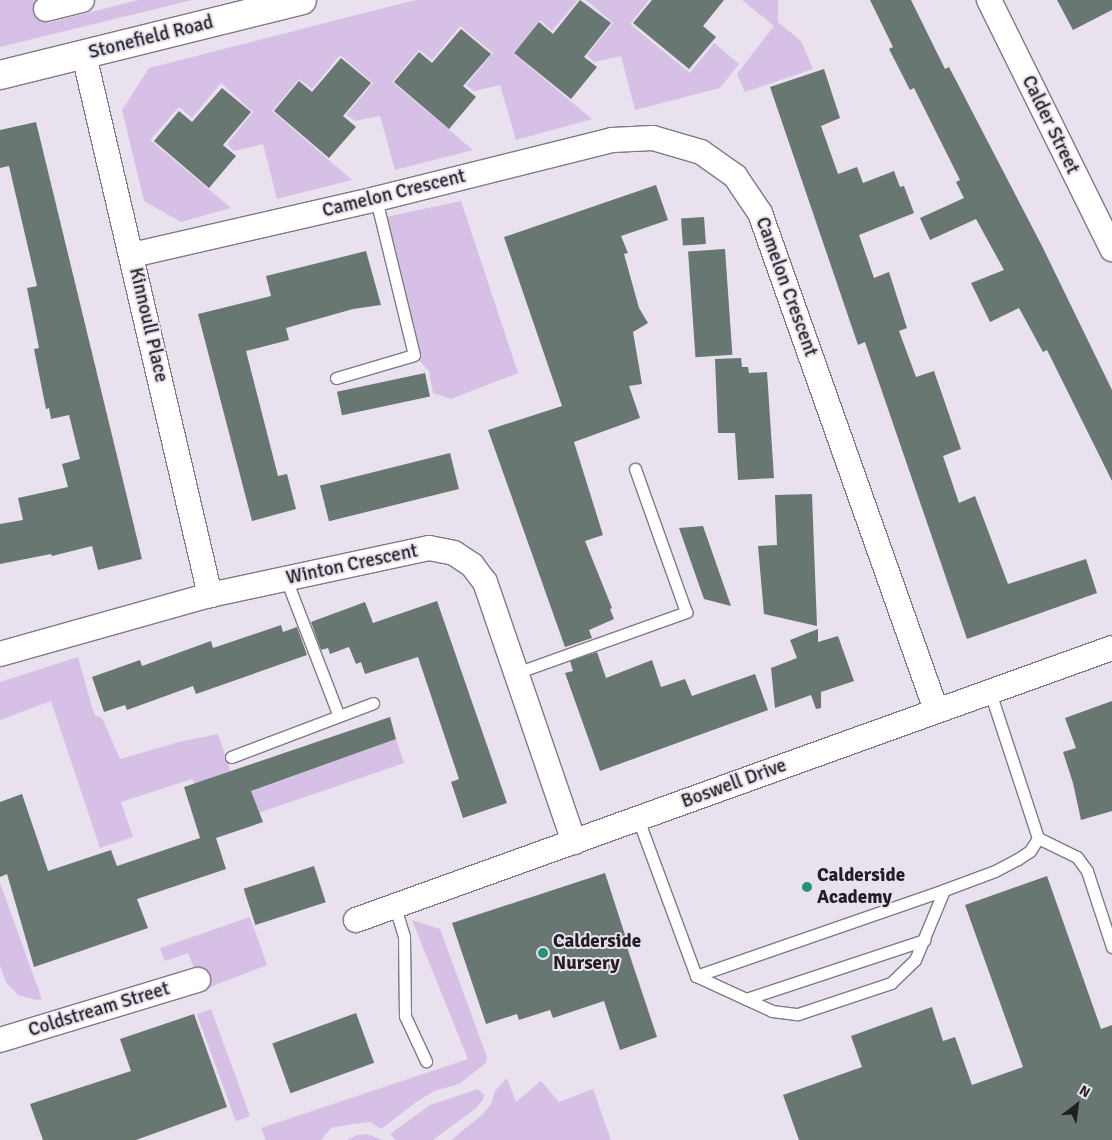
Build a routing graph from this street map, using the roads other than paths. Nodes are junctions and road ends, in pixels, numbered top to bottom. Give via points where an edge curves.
1 (82, 0) edge
2 (302, 0) edge
3 (989, 0) edge
4 (46, 9) dead end
5 (84, 55) junction
6 (0, 75) edge
7 (376, 199) junction
8 (1112, 250) edge
9 (132, 255) junction
10 (336, 378) dead end
11 (635, 469) dead end
12 (286, 579) junction
13 (210, 595) junction
14 (1112, 648) edge
15 (0, 654) edge
16 (516, 673) junction
17 (990, 692) junction
18 (373, 703) dead end
19 (936, 710) junction
20 (339, 716) junction
21 (231, 756) dead end
22 (638, 819) junction
23 (1038, 838) junction
24 (574, 842) junction
25 (944, 890) junction
26 (395, 907) junction
27 (356, 920) dead end
28 (924, 940) junction
29 (1112, 948) edge
30 (696, 976) junction
31 (198, 980) dead end
32 (746, 999) junction
33 (0, 1040) edge
34 (426, 1061) dead end

1 - 4 street
2 - 5 street, Stonefield Road
3 - 8 street, Calder Street
5 - 6 street, Stonefield Road
5 - 9 street, Kinnoull Place
7 - 9 street, Camelon Crescent
7 - 10 lane via 414,355
7 - 19 street, Camelon Crescent via 612,140 653,138 701,152 735,176 760,212
9 - 13 street, Kinnoull Place
11 - 16 lane via 686,612
12 - 13 street, Winton Crescent
12 - 16 street, Winton Crescent via 430,548 454,553 472,565 485,582
12 - 20 lane
13 - 15 street, Winton Crescent
14 - 17 street, Boswell Drive
16 - 24 street, Winton Crescent
17 - 19 street, Boswell Drive
17 - 23 lane
18 - 20 lane
19 - 22 street, Boswell Drive
20 - 21 lane
22 - 24 street, Boswell Drive
22 - 30 lane
23 - 25 lane via 1030,851 1018,859
23 - 29 lane via 1077,856 1087,871
24 - 26 street, Boswell Drive
25 - 28 lane
25 - 30 lane
26 - 27 street, Boswell Drive
26 - 34 lane via 404,936 405,1016
28 - 32 lane
28 - 32 lane via 915,960 890,983 798,1014 772,1010
30 - 32 lane
31 - 33 street, Coldstream Street

